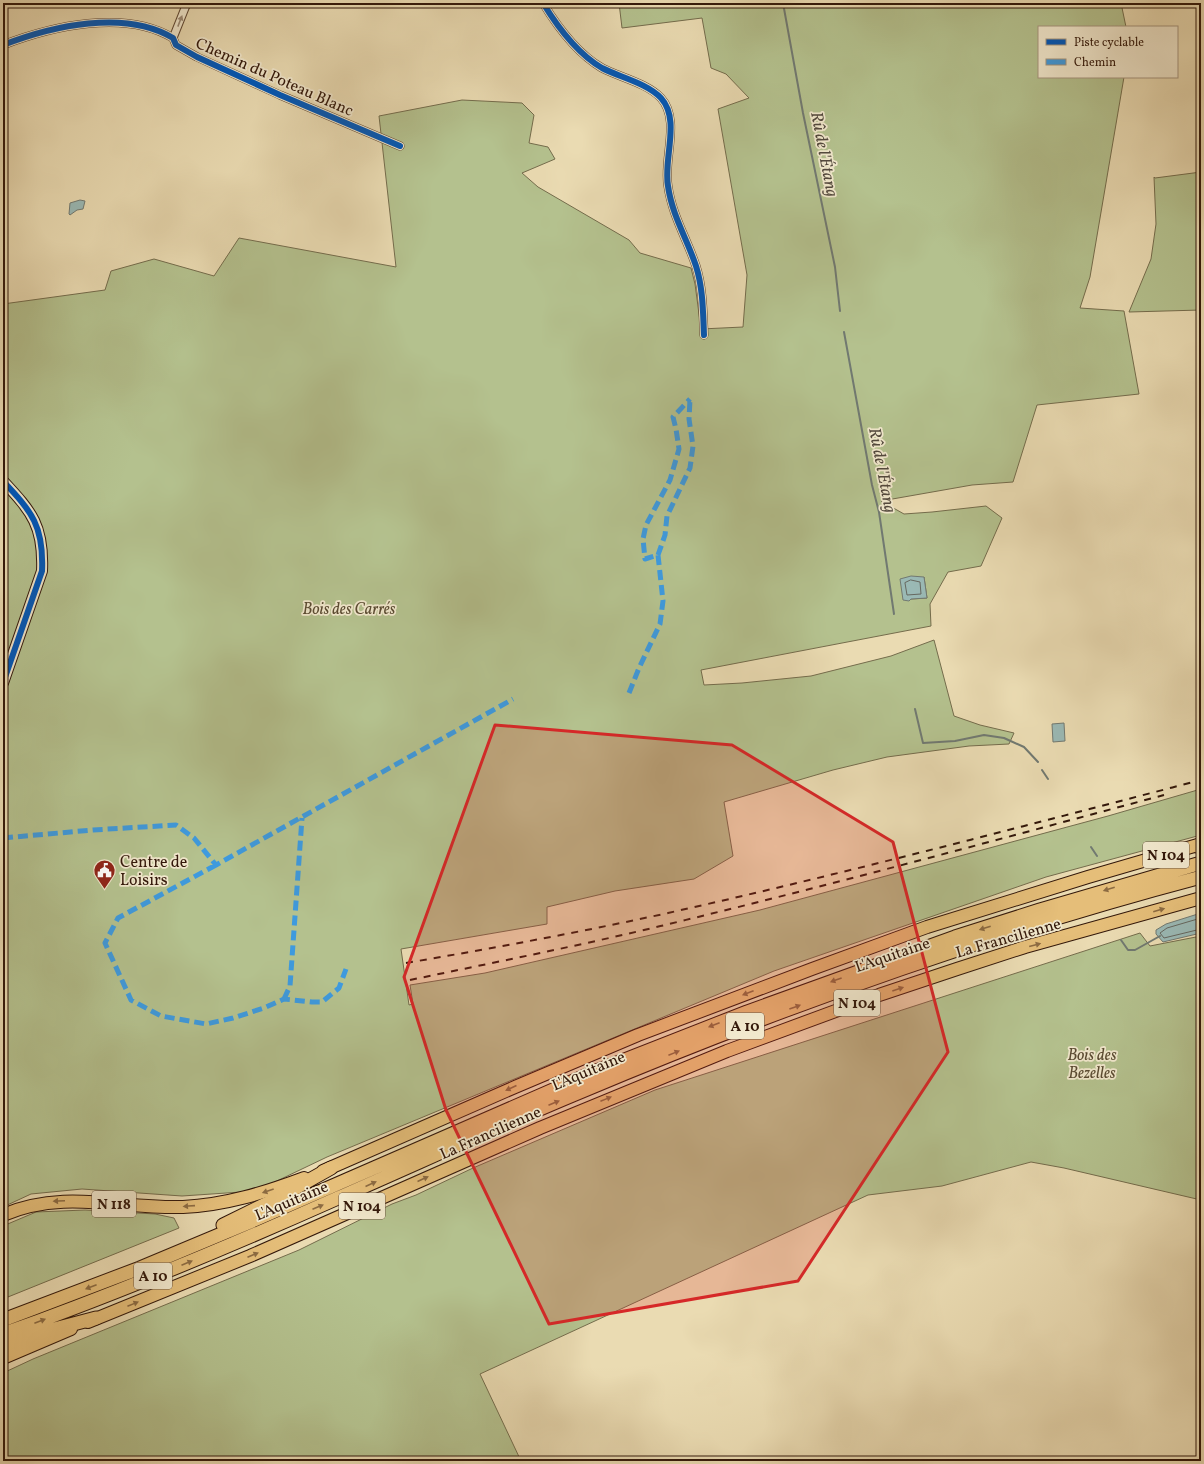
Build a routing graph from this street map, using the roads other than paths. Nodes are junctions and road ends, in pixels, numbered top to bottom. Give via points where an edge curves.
1 (187, 3) edge
2 (543, 3) edge
3 (173, 38) junction
4 (3, 45) edge
5 (400, 146) dead end
6 (704, 335) dead end
7 (3, 481) edge
8 (3, 683) edge
9 (1200, 845) edge
10 (1201, 863) edge
11 (1201, 877) edge
12 (1201, 898) edge
13 (331, 1168) junction
14 (3, 1215) edge
15 (140, 1268) junction
16 (96, 1318) junction
17 (3, 1320) edge
18 (3, 1334) edge
19 (3, 1345) edge
20 (3, 1358) edge

3 -> 1 street
2 - 6 street via 560,29 587,57 602,68 654,92 668,108 671,127 668,186 674,214 701,284
3 - 4 street, Chemin du Poteau Blanc via 151,28 118,22 64,27
3 - 5 street, Chemin du Poteau Blanc via 176,45 197,57
7 - 8 main road via 18,497 37,525 43,553 42,571
9 -> 13 highway, La Francilienne / N 104 via 927,927 804,971 631,1037
10 -> 15 highway, L'Aquitaine / A 10 via 962,935 747,1012 599,1070
18 -> 11 highway, L'Aquitaine / A 10 via 166,1271 579,1092 738,1028 963,948
16 -> 12 highway, La Francilienne / N 104 via 250,1256 540,1128 727,1051 817,1017 1025,947
13 -> 14 highway, N 118 via 261,1194 212,1204 182,1207 56,1201 27,1206
13 - 15 highway via 272,1201 163,1253
15 -> 17 highway, L'Aquitaine / A 10
16 - 19 highway
16 - 20 highway, La Francilienne

